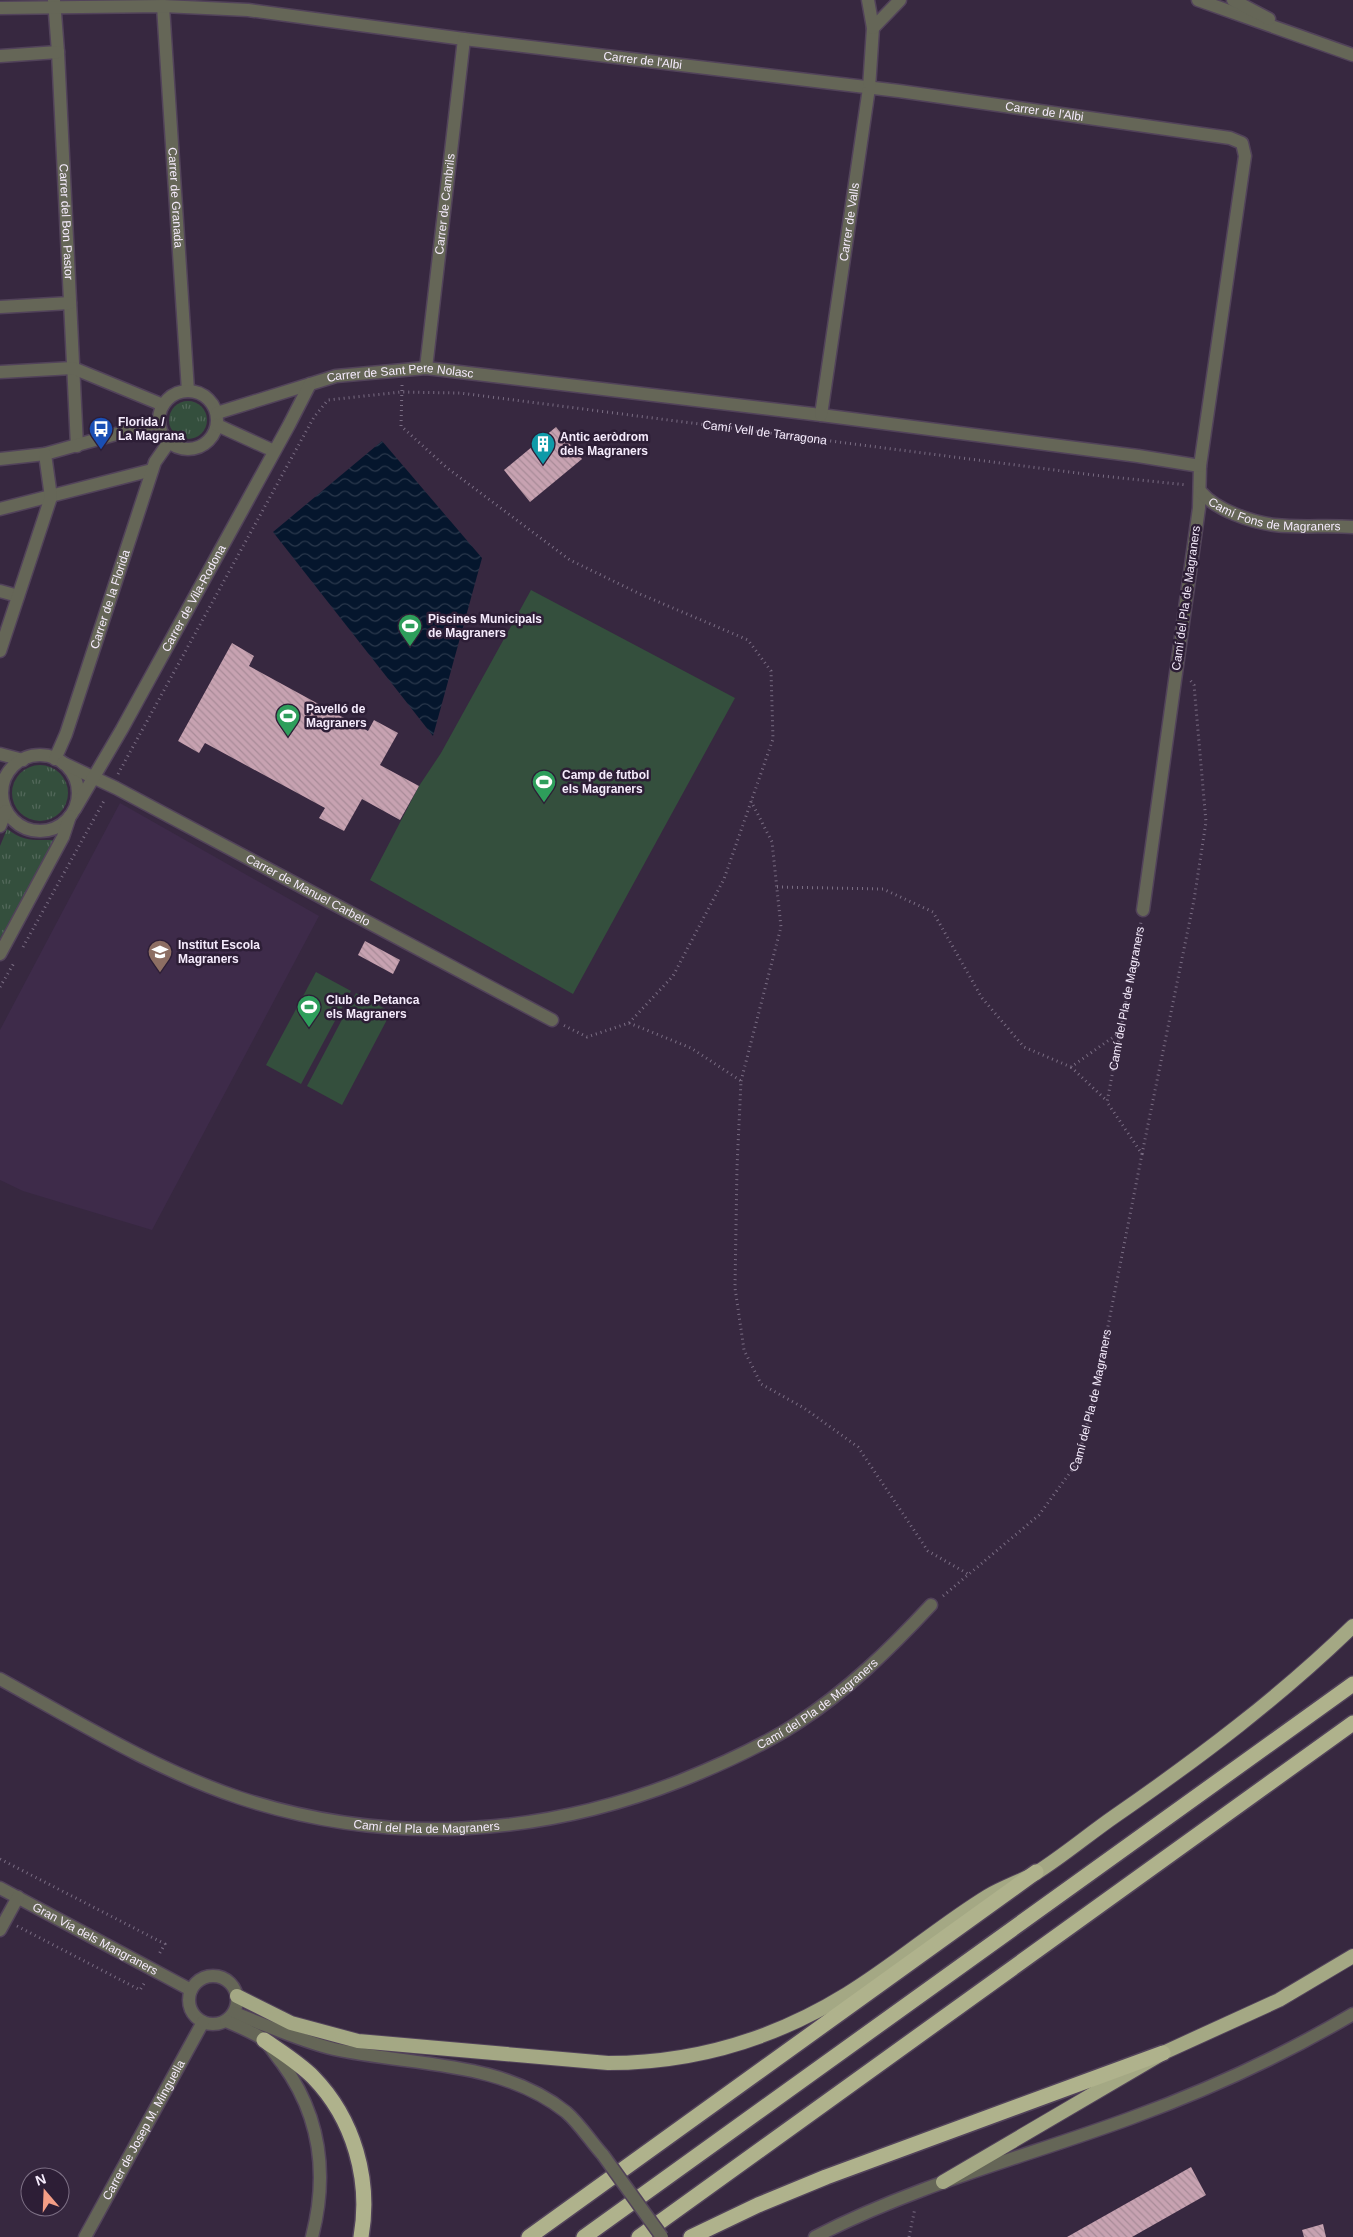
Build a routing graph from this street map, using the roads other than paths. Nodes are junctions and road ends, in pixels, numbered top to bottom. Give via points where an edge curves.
1 (868, 0) edge
2 (900, 0) edge
3 (1198, 0) edge
4 (1233, 0) edge
5 (54, 4) edge
6 (163, 6) junction
7 (0, 8) edge
8 (873, 28) junction
9 (464, 39) junction
10 (1307, 39) junction
11 (58, 52) junction
12 (1353, 55) edge
13 (0, 56) edge
14 (869, 88) junction
15 (1230, 138) joint
16 (70, 303) junction
17 (0, 306) edge
18 (73, 368) junction
19 (426, 368) junction
20 (0, 372) edge
21 (310, 384) junction
22 (588, 387) joint
23 (188, 391) junction
24 (163, 405) junction
25 (820, 415) junction
26 (217, 419) junction
27 (159, 422) junction
28 (169, 442) junction
29 (77, 446) junction
30 (274, 451) junction
31 (45, 454) junction
32 (1, 458) edge
33 (1200, 466) junction
34 (152, 470) junction
35 (1200, 489) junction
36 (51, 497) junction
37 (0, 509) edge
38 (1353, 527) edge
39 (0, 591) edge
40 (18, 596) junction
41 (0, 651) edge
42 (0, 754) edge
43 (23, 760) junction
44 (59, 761) junction
45 (92, 778) junction
46 (1, 795) edge
47 (6, 811) junction
48 (72, 812) junction
49 (0, 826) edge
50 (1143, 910) road end
51 (1, 952) edge
52 (552, 1020) road end
53 (931, 1605) road end
54 (1353, 1626) edge
55 (0, 1679) edge
56 (1353, 1684) edge
57 (1353, 1723) edge
58 (1036, 1872) junction
59 (0, 1888) edge
60 (18, 1897) junction
61 (3, 1926) edge
62 (1353, 1956) edge
63 (190, 1990) junction
64 (237, 1996) junction
65 (1353, 2014) edge
66 (230, 2017) junction
67 (203, 2022) junction
68 (264, 2040) junction
69 (1163, 2053) junction
70 (943, 2182) junction
71 (85, 2237) edge
72 (312, 2237) edge
73 (361, 2237) edge
74 (529, 2237) edge
75 (584, 2237) edge
76 (638, 2237) edge
77 (662, 2237) edge
78 (691, 2237) edge
79 (815, 2237) edge

1 - 8 street, Carrer de Valls
2 - 8 street
3 - 10 street
4 - 10 street
5 - 6 street, Carrer de l'Albi
5 - 7 street, Carrer de l'Albi
5 - 11 street, Carrer del Bon Pastor
6 - 9 street, Carrer de l'Albi via 248,10
6 - 23 street, Carrer de Granada
8 - 14 street, Carrer de Valls
9 - 14 street, Carrer de l'Albi
9 - 19 street, Carrer de Cambrils
10 - 12 street
11 - 13 street
11 - 16 street, Carrer del Bon Pastor
14 - 15 street, Carrer de l'Albi
14 - 25 street, Carrer de Valls
15 - 33 street, Camí del Pla de Magraners via 1242,143 1245,156
16 - 17 street
16 - 18 street, Carrer del Bon Pastor
18 - 20 street
18 - 24 street
18 - 29 street, Carrer del Bon Pastor
19 - 21 street, Carrer de Sant Pere Nolasc via 336,376
19 - 22 street, Carrer de Sant Pere Nolasc
21 - 26 street, Carrer de Sant Pere Nolasc
21 - 30 street, Carrer de Vila-Rodona
22 - 25 street, Camí Vell de Tarragona
23 - 24 street via 171,397
23 - 26 street via 204,395 212,403
24 - 27 street
25 - 33 street, Camí Vell de Tarragona
26 - 28 street via 213,436 198,448 186,449
26 - 30 street
27 - 28 street
27 - 29 street
28 - 34 street, Carrer de la Florida
29 - 31 street
30 - 45 street, Carrer de Vila-Rodona
31 - 32 street
31 - 36 street
33 - 35 street, Camí del Pla de Magraners
34 - 36 street
34 - 44 street, Carrer de la Florida
35 - 38 street, Camí Fons de Magraners via 1210,503 1220,508 1274,525
35 - 50 street, Camí del Pla de Magraners
36 - 37 street
36 - 40 street
39 - 40 street
40 - 41 street
42 - 43 street
43 - 44 street via 39,756
43 - 46 street via 5,778
44 - 45 street, Carrer de Manuel Carbelo
44 - 48 street via 69,769 76,784 77,801
45 - 48 street, Carrer de Vila-Rodona
45 - 52 street, Carrer de Manuel Carbelo
46 - 47 street
47 - 48 street via 18,824 41,831 58,827
47 - 49 street
48 - 51 street, Carrer de Vila-Rodona via 63,838
53 - 55 street, Camí del Pla de Magraners via 870,1667 839,1692 795,1724 740,1755 666,1787 593,1810 519,1825 480,1829 357,1825 279,1810 206,1786 160,1766
54 - 58 highway via 1263,1707
56 - 75 highway
57 - 76 highway
58 - 64 highway via 989,1895 847,1994 809,2015 736,2046 685,2057 632,2063 581,2062 358,2041 291,2023
58 - 74 highway
59 - 60 street, Gran Via dels Mangraners
60 - 61 street
60 - 63 street, Gran Via dels Mangraners
62 - 69 highway via 1278,2000
63 - 64 street via 203,1978 212,1976 228,1980
63 - 67 street via 190,2009
64 - 66 street
65 - 70 street via 1285,2052 1187,2097
66 - 67 street via 214,2024
66 - 68 street
66 - 77 street, bridge via 332,2048 447,2066 533,2091 567,2114 603,2156
67 - 71 street, Carrer de Josep M. Minguella
68 - 72 street via 297,2085 317,2141 320,2195
68 - 73 highway via 313,2078 332,2100 347,2127 362,2182 364,2211
69 - 70 highway
69 - 78 highway via 826,2177
70 - 79 street via 869,2211

